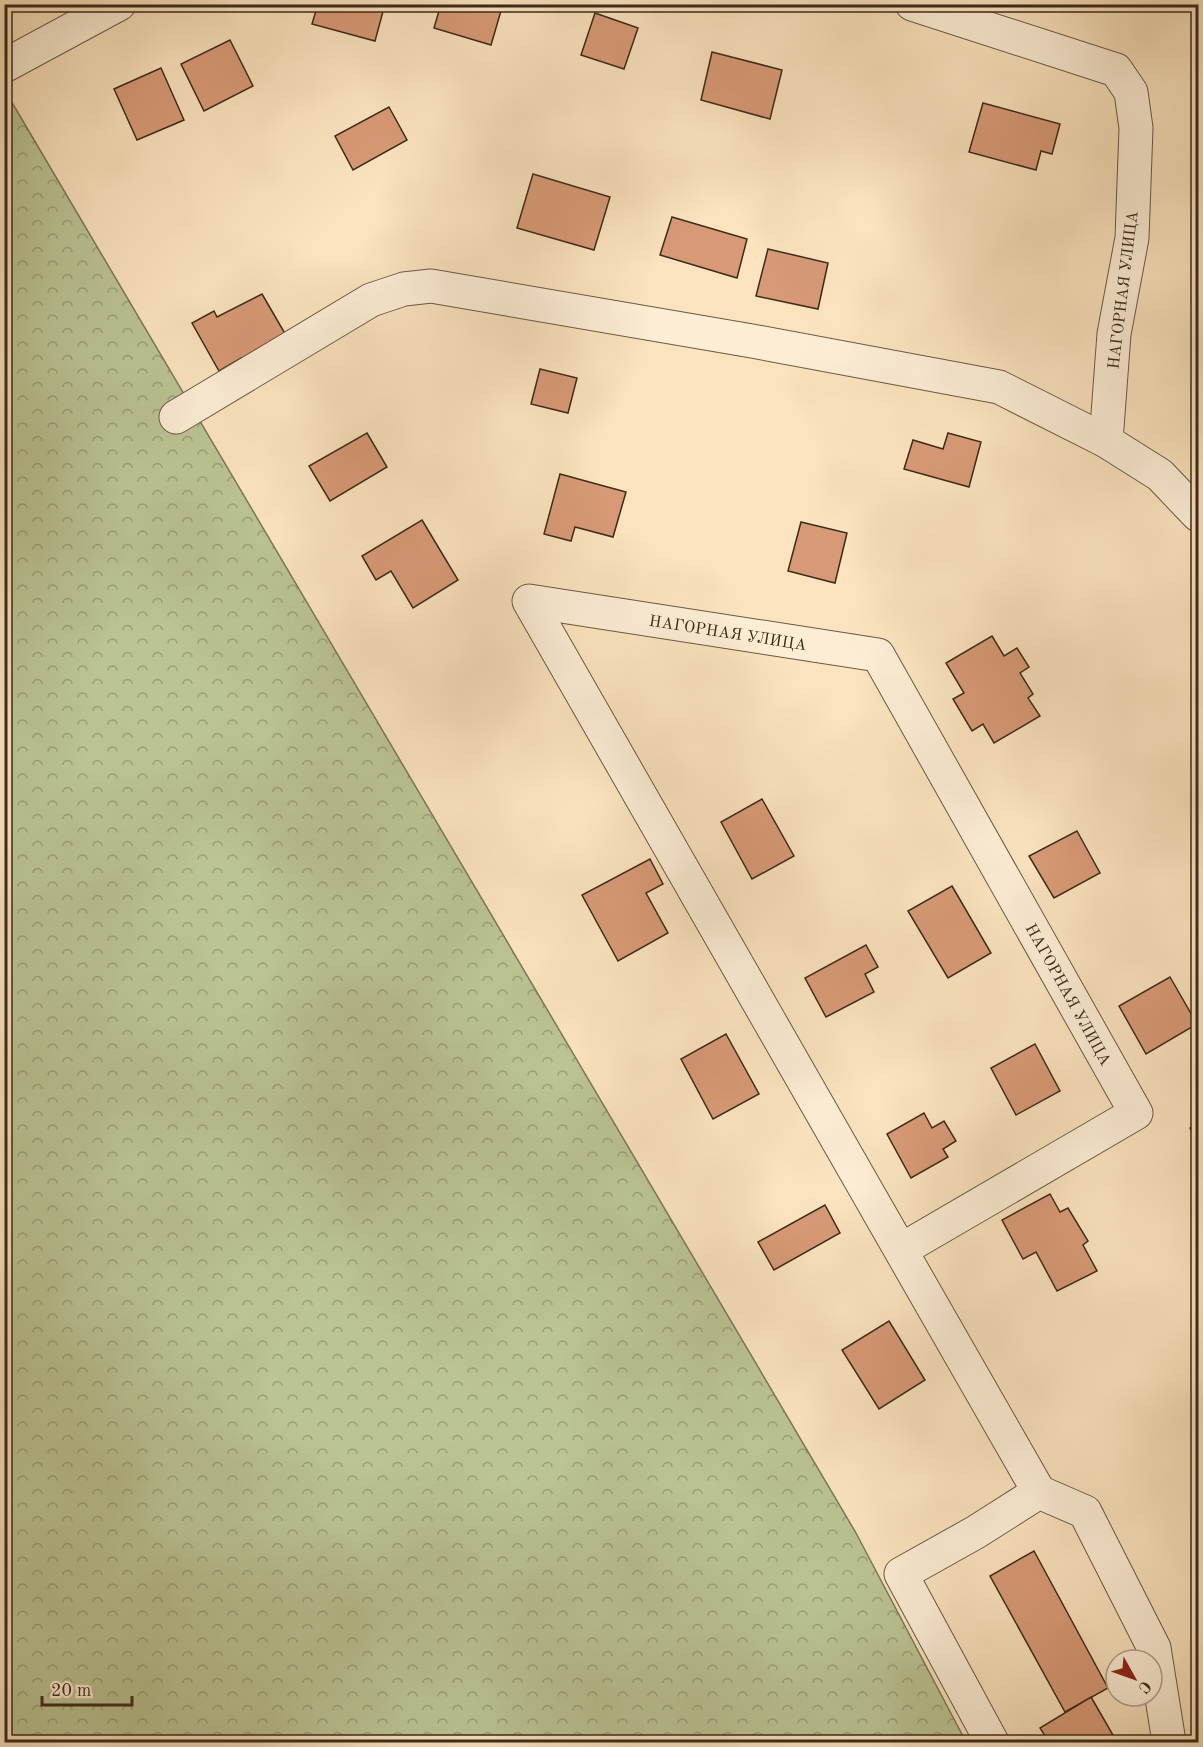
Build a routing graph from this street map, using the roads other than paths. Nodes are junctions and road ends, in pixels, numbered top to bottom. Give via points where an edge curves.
1 (119, 4) edge
2 (912, 4) edge
3 (4, 66) edge
4 (176, 417) dead end
5 (1106, 441) junction
6 (1198, 515) edge
7 (901, 1250) junction
8 (1039, 1492) junction
9 (992, 1743) edge
10 (1169, 1743) edge

1 - 3 street
2 - 5 street, НАГОРНАЯ УЛИЦА via 1116,70 1131,92 1136,128 1132,238 1114,334
4 - 5 street via 371,300 404,289 431,286 999,387
5 - 6 street via 1160,475
7 - 7 street, НАГОРНАЯ УЛИЦА via 794,1065 529,601 878,655 1136,1113
7 - 8 street, НАГОРНАЯ УЛИЦА
8 - 9 street via 901,1574
8 - 10 street via 1085,1512 1154,1648

